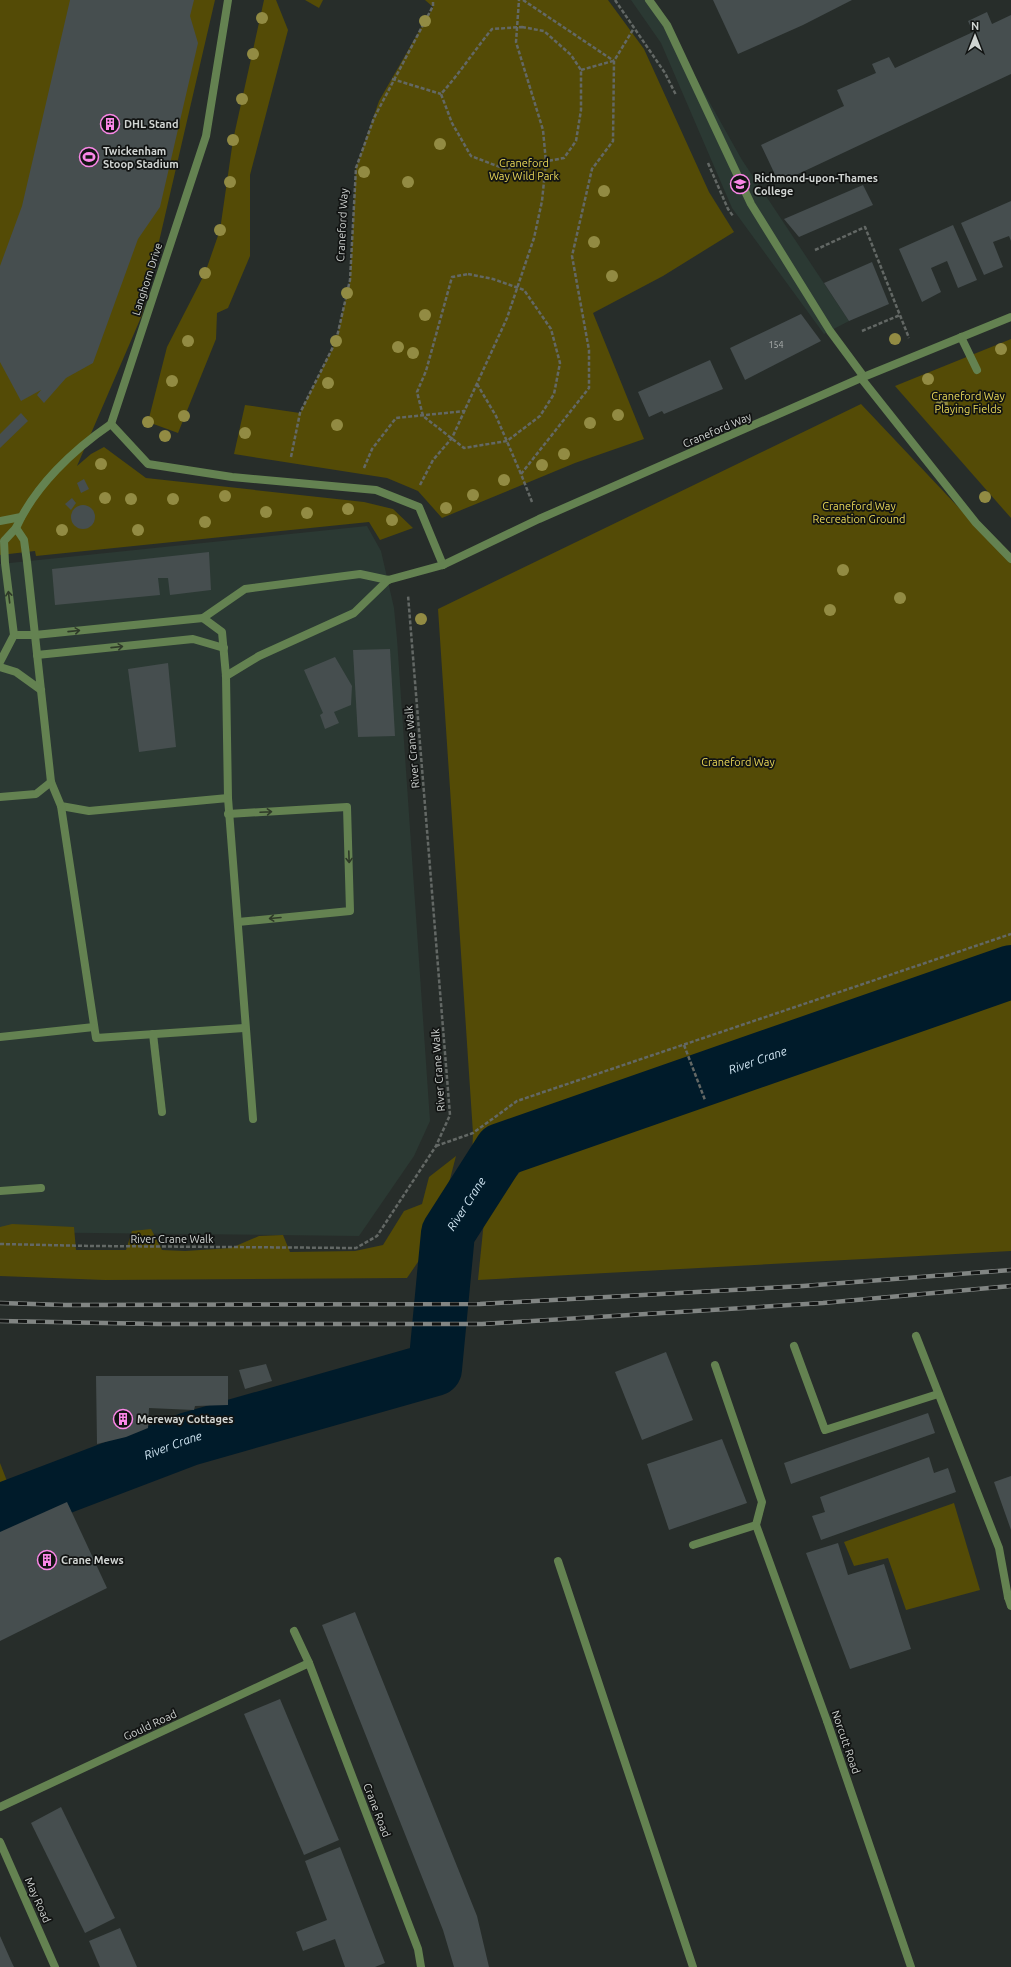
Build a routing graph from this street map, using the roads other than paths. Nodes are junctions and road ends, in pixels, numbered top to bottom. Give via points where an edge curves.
1 (228, 0) edge
2 (649, 0) edge
3 (1011, 317) edge
4 (961, 337) junction
5 (977, 370) dead end
6 (863, 378) junction
7 (111, 424) junction
8 (21, 517) junction
9 (0, 521) edge
10 (16, 528) junction
11 (1011, 558) edge
12 (443, 565) junction
13 (388, 580) junction
14 (203, 618) junction
15 (14, 635) junction
16 (35, 635) junction
17 (224, 648) junction
18 (37, 654) junction
19 (0, 662) edge
20 (0, 667) edge
21 (226, 676) junction
22 (41, 690) junction
23 (51, 782) junction
24 (0, 797) edge
25 (228, 798) junction
26 (61, 806) junction
27 (228, 814) junction
28 (238, 922) junction
29 (94, 1027) junction
30 (244, 1028) junction
31 (153, 1034) junction
32 (0, 1037) edge
33 (162, 1112) dead end
34 (253, 1119) dead end
35 (41, 1188) dead end
36 (0, 1191) edge
37 (916, 1336) dead end
38 (794, 1346) dead end
39 (715, 1366) dead end
40 (938, 1394) junction
41 (756, 1525) junction
42 (693, 1545) dead end
43 (558, 1561) dead end
44 (1011, 1606) edge
45 (294, 1631) dead end
46 (309, 1663) junction
47 (0, 1808) edge
48 (0, 1842) edge
49 (55, 1967) edge
50 (421, 1967) edge
51 (693, 1967) edge
52 (911, 1967) edge

1 - 7 street, Langhorn Drive via 206,136
2 - 6 street via 667,25 751,204 830,331
3 - 4 street, Craneford Way
4 - 5 street
4 - 6 street, Craneford Way
6 - 11 street via 976,523
6 - 12 street, Craneford Way via 539,519
7 - 8 street via 73,454 43,485
7 - 12 street via 148,464 232,477 376,490 419,507
8 - 9 street
8 - 10 street
15 -> 10 street via 4,541
10 - 16 street via 24,540
12 - 13 street, Craneford Way
13 - 14 street via 360,574 245,589
13 - 21 street via 354,613 259,656
16 -> 14 street
14 - 17 street via 222,632
15 - 16 street
15 - 19 street
16 - 18 street
18 -> 17 street via 193,639
17 - 21 street
18 - 22 street
20 - 22 street via 16,672
21 - 25 street
22 - 23 street
23 - 24 street via 36,794
23 - 26 street
25 - 26 street via 89,811
25 - 27 street
26 - 29 street
27 - 28 street
27 -> 28 street via 347,807 350,911
28 - 30 street
29 - 31 street via 96,1038
29 - 32 street
30 - 31 street
30 - 34 street
31 - 33 street
35 - 36 street
37 - 40 street
38 - 40 street via 825,1430
39 - 41 street via 762,1502
40 - 44 street via 998,1548
41 - 42 street
41 - 52 street, Norcutt Road via 827,1721
43 - 51 street
45 - 46 street, Crane Road
46 - 47 street, Gould Road
46 - 50 street, Crane Road via 418,1949
48 - 49 street, May Road

